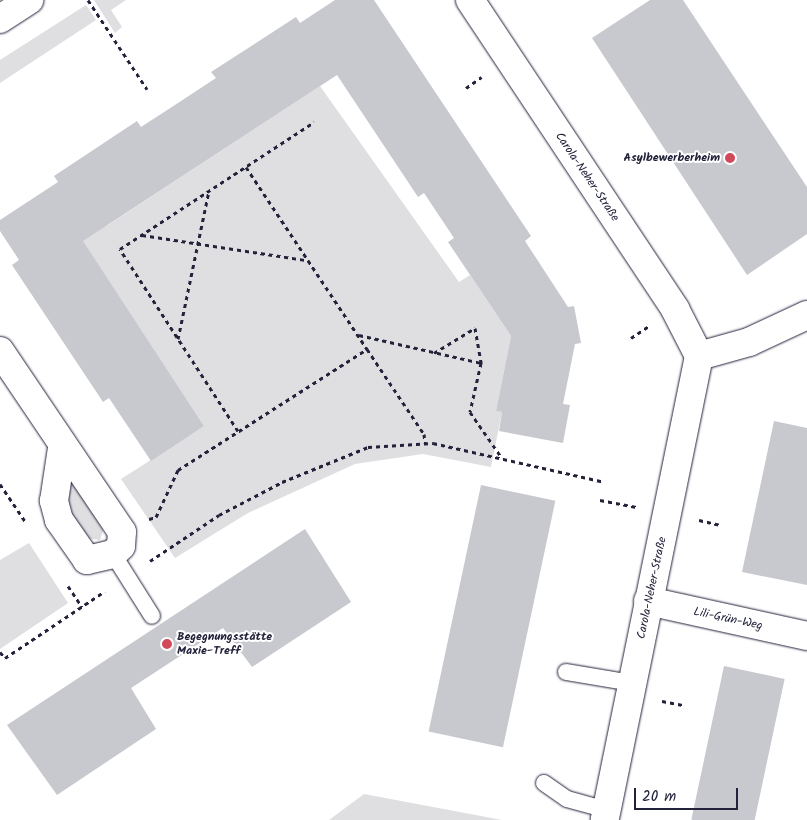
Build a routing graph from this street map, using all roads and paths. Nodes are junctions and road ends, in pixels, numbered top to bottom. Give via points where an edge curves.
1 (29, 0) edge
2 (88, 0) edge
3 (470, 0) edge
4 (0, 19) edge
5 (147, 89) dead end
6 (314, 122) dead end
7 (246, 167) junction
8 (209, 191) junction
9 (141, 235) junction
10 (198, 243) junction
11 (307, 260) junction
12 (807, 315) edge
13 (358, 335) junction
14 (178, 339) junction
15 (366, 349) junction
16 (0, 352) edge
17 (434, 353) junction
18 (699, 356) junction
19 (481, 362) junction
20 (238, 431) junction
21 (425, 443) junction
22 (62, 448) junction
23 (502, 459) junction
24 (604, 482) dead end
25 (142, 521) dead end
26 (120, 566) junction
27 (648, 601) junction
28 (152, 616) dead end
29 (807, 636) edge
30 (0, 652) edge
31 (566, 672) dead end
32 (632, 683) junction
33 (544, 783) dead end
34 (606, 815) edge

1 - 4 street
2 - 5 path
3 - 18 street, Carola-Neher-Straße via 675,309
6 - 7 path
7 - 8 path
7 - 11 path
8 - 9 path
8 - 10 path
9 - 10 path
9 - 14 path via 120,249
10 - 11 path
10 - 14 path
11 - 13 path
12 - 18 street via 749,342
13 - 15 path
13 - 17 path
14 - 20 path
15 - 20 path
15 - 21 path via 424,434
16 - 22 street
17 - 19 path
17 - 19 path via 475,328
18 - 27 street, Carola-Neher-Straße
19 - 23 path via 470,412
20 - 25 path via 178,470 156,517
21 - 23 path
21 - 26 path via 368,448 332,458
22 - 26 street via 122,532
22 - 26 street via 54,501 59,520 75,549 87,560
23 - 24 path
26 - 28 lane
26 - 30 path via 4,658
27 - 29 street, Lili-Grün-Weg
27 - 32 street, Carola-Neher-Straße
31 - 32 lane
32 - 34 street, Carola-Neher-Straße
33 - 34 lane via 567,799

